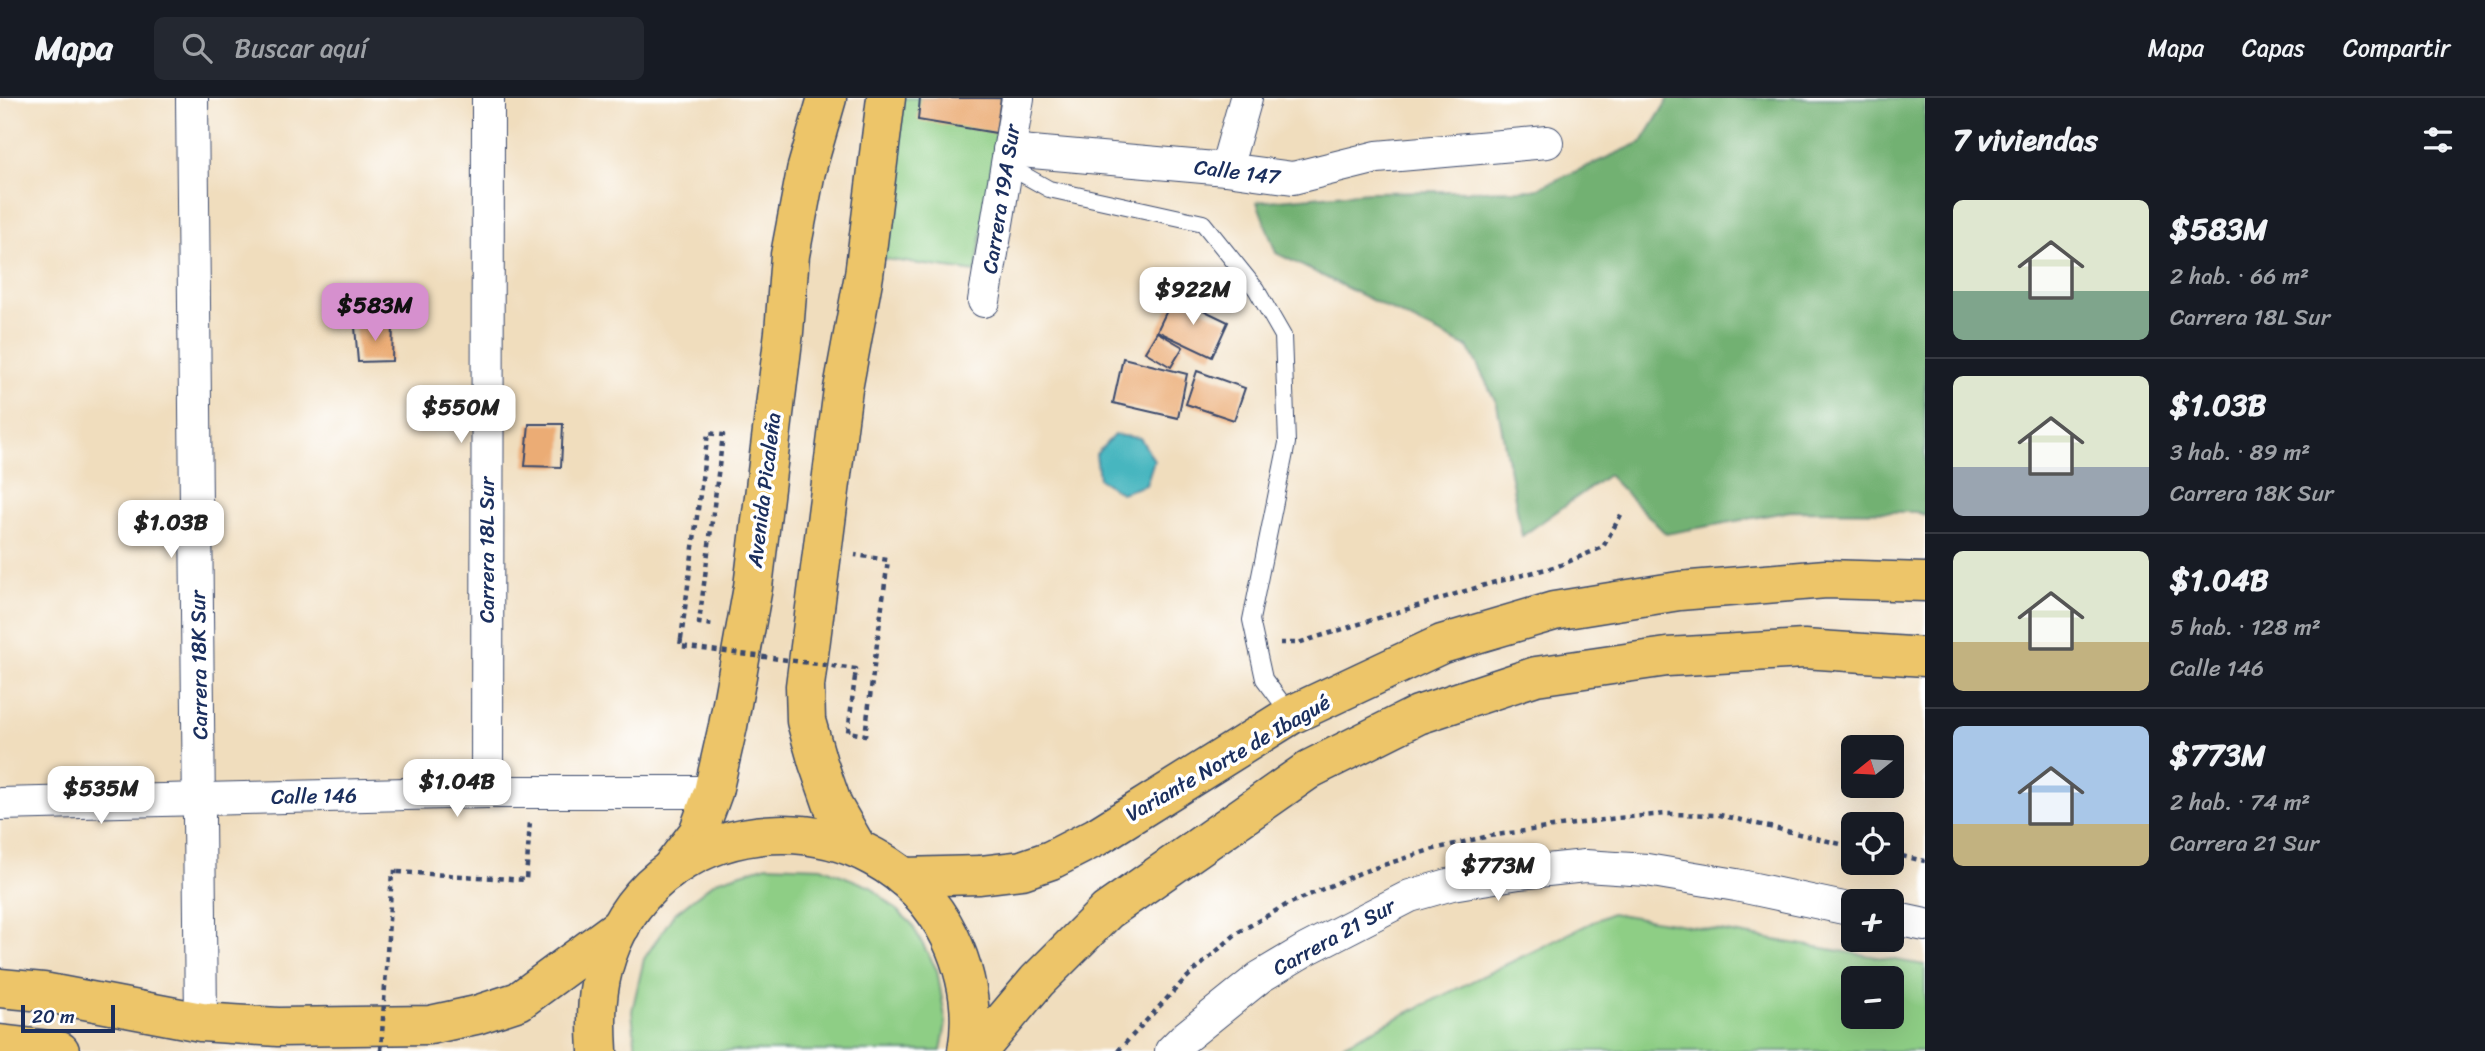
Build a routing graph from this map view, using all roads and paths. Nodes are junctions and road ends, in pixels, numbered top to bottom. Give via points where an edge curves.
1 (191, 98) edge
2 (488, 98) edge
3 (828, 98) edge
4 (886, 98) edge
5 (1018, 98) edge
6 (1246, 98) edge
7 (1547, 142) dead end
8 (1007, 157) junction
9 (1226, 169) junction
10 (984, 301) dead end
11 (1622, 513) dead end
12 (823, 551) junction
13 (1925, 582) edge
14 (746, 629) junction
15 (1254, 643) junction
16 (1925, 657) edge
17 (1291, 715) junction
18 (487, 792) junction
19 (713, 792) junction
20 (531, 793) junction
21 (201, 798) junction
22 (0, 803) edge
23 (857, 848) junction
24 (1904, 857) edge
25 (1925, 861) edge
26 (669, 871) junction
27 (903, 877) junction
28 (1841, 908) edge
29 (1904, 921) edge
30 (1925, 925) edge
31 (621, 926) junction
32 (0, 988) edge
33 (201, 1022) junction
34 (0, 1044) edge
35 (60, 1051) edge
36 (381, 1051) edge
37 (598, 1051) edge
38 (967, 1051) edge
39 (978, 1051) edge
40 (1171, 1051) edge

1 - 21 street, Carrera 18K Sur
2 - 18 street, Carrera 18L Sur
3 - 14 main road, Avenida Picaleña via 806,171 790,255
4 - 12 main road
5 - 8 street, Carrera 19A Sur
6 - 9 street
7 - 9 street, Calle 147 via 1377,157 1293,178
8 - 9 street, Calle 147
8 - 10 street, Carrera 19A Sur
8 - 15 lane via 1049,189 1203,223 1256,289 1283,336 1287,443 1251,620
11 - 15 path via 1603,547 1558,566 1298,643
12 - 14 path, bridge via 888,560 865,735 848,732 856,669 680,646 708,433 723,435 699,623
12 - 23 main road via 805,687 806,721 833,807
13 - 17 main road, Variante Norte de Ibagué via 1826,579 1679,591 1554,611 1442,644
14 - 19 main road, Avenida Picaleña
15 - 17 lane via 1264,679
16 - 39 main road via 1804,649 1667,657 1536,676 1418,715 1310,769 1107,911 1037,981
17 - 27 main road, Variante Norte de Ibagué via 1096,837 1051,860 980,876
18 - 20 street, Calle 146
18 - 21 street, Calle 146
19 - 20 street, Calle 146
19 - 26 main road, Avenida Picaleña via 698,833
20 - 36 path, bridge via 526,880 393,872
21 - 22 street, Calle 146
21 - 33 street, Carrera 18K Sur
23 - 26 main road via 819,836 780,832 740,837 703,850
23 - 27 main road
24 - 25 path
26 - 31 main road via 642,896
27 - 38 main road via 925,898 956,949 970,1007
28 - 40 street, Carrera 21 Sur via 1647,870 1585,866 1452,884 1410,896 1307,949 1260,977
29 - 30 street
31 - 33 main road via 519,1001 476,1015 429,1025 278,1027
31 - 37 main road via 599,986
32 - 33 main road
34 - 35 main road

